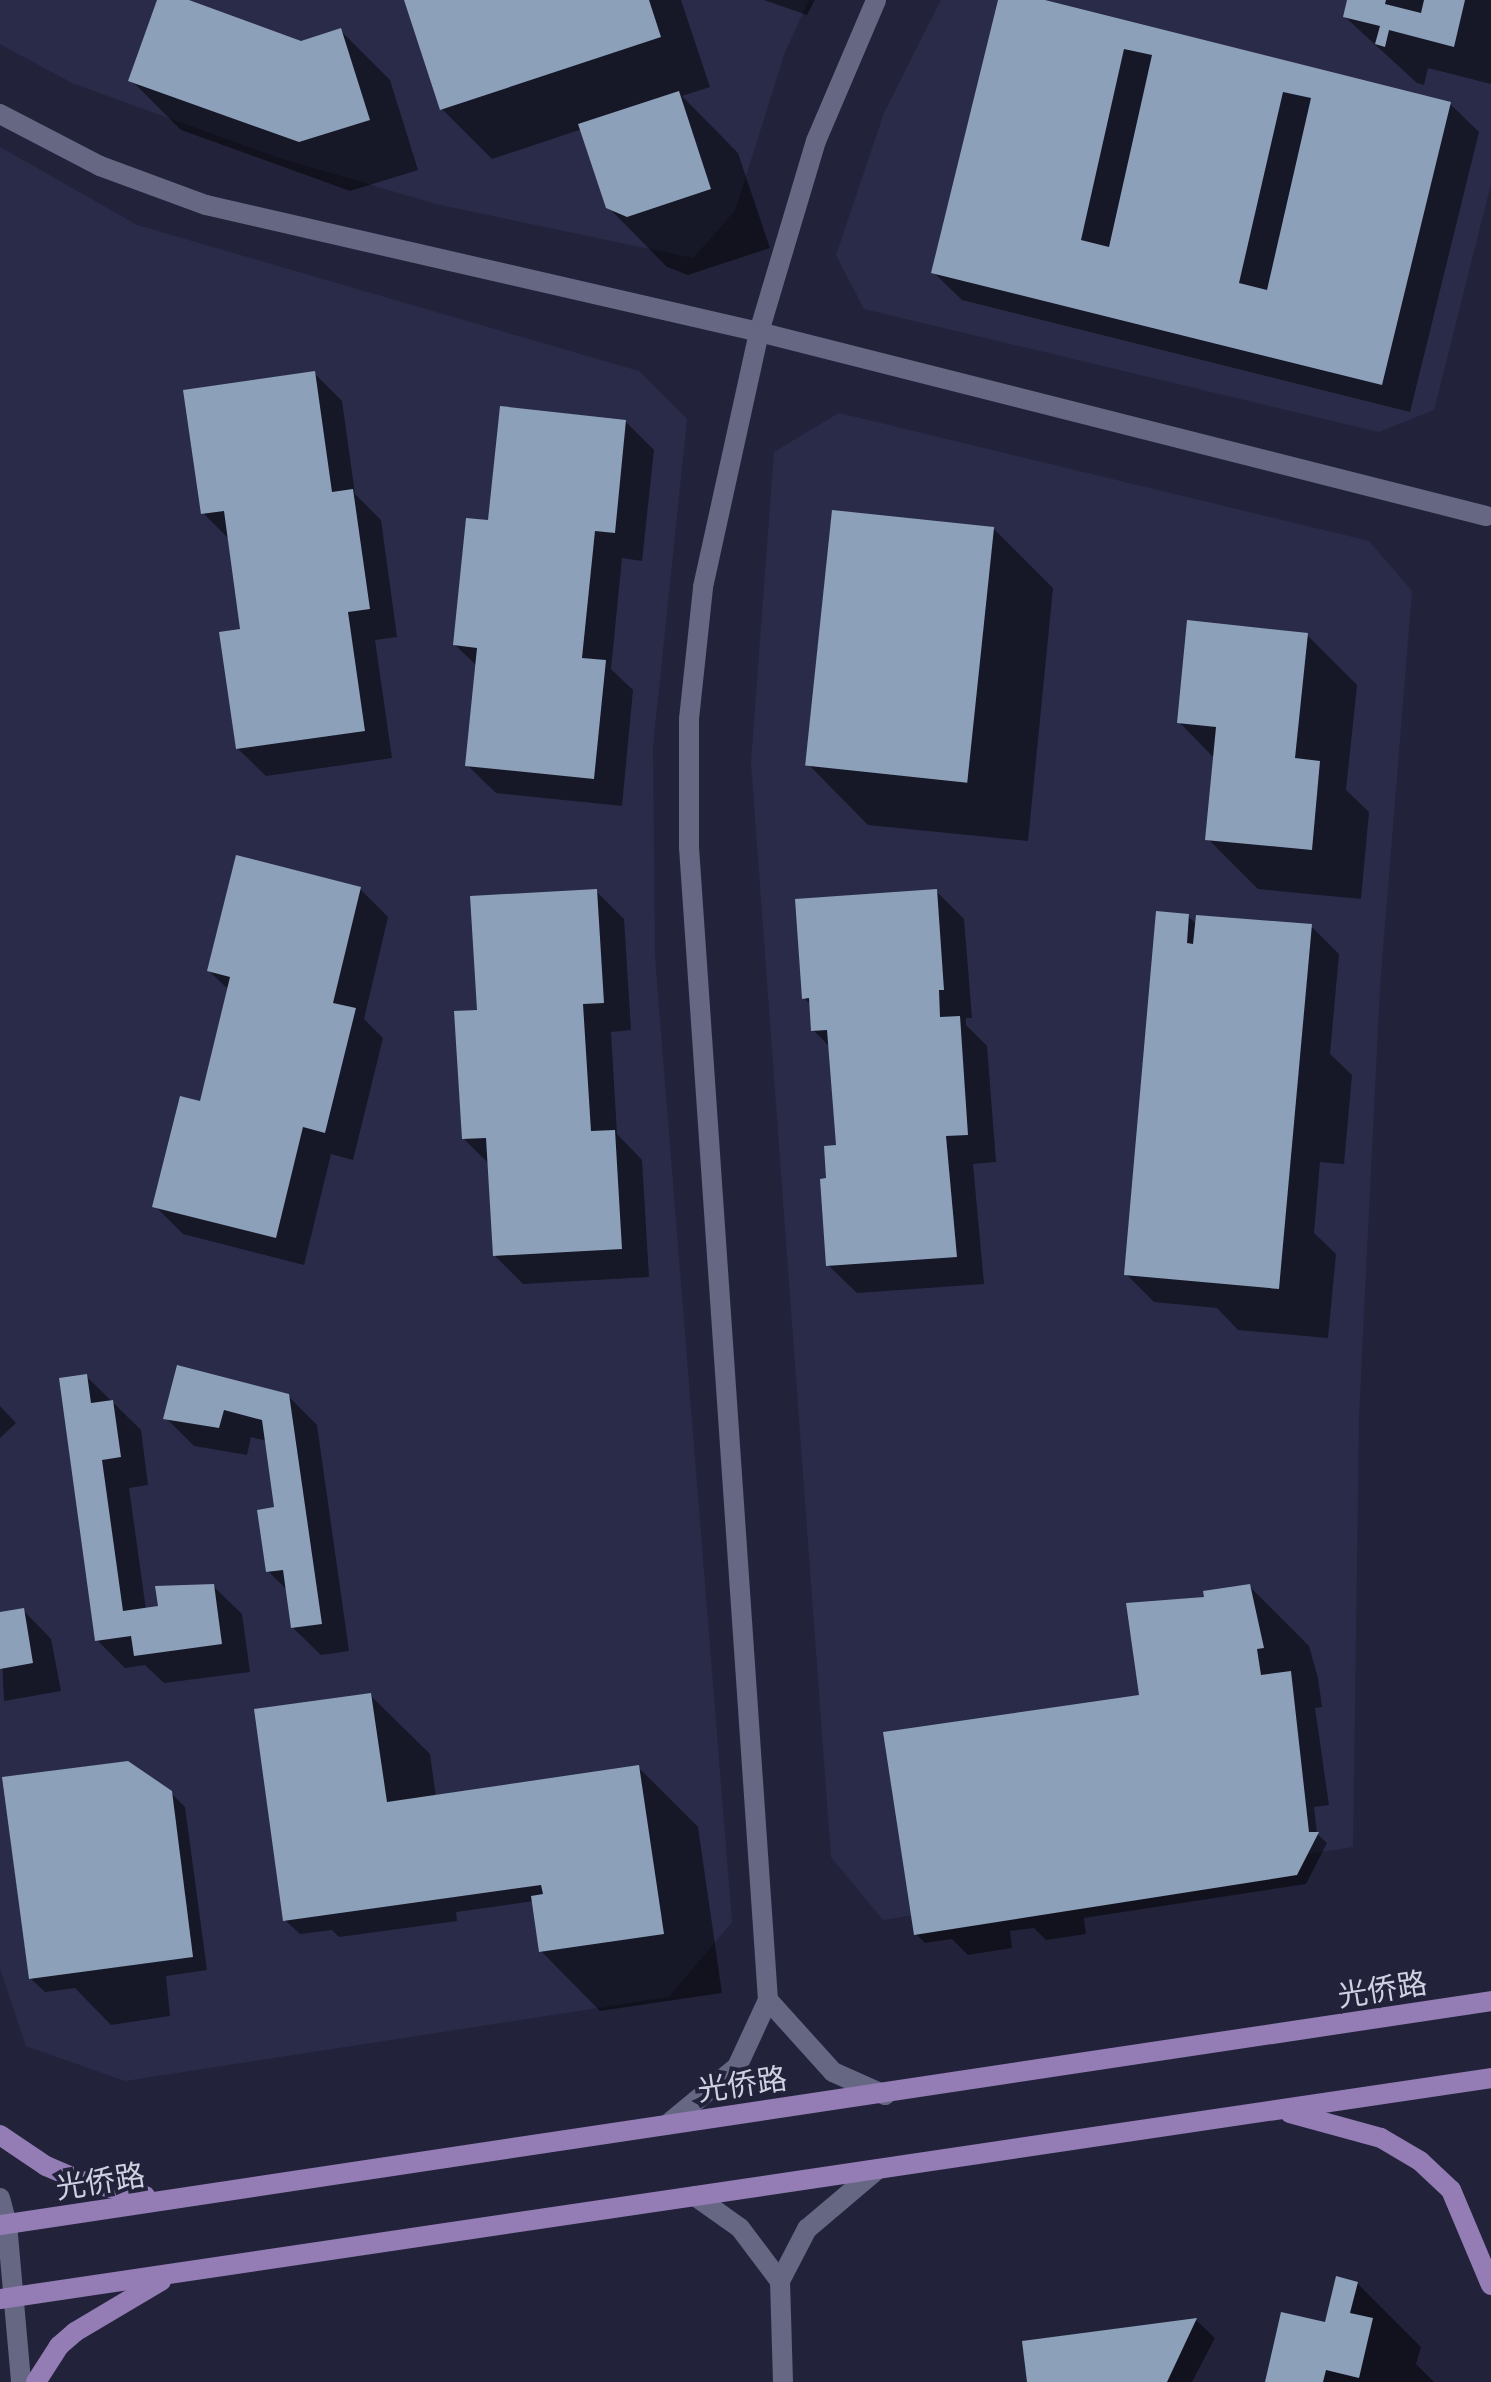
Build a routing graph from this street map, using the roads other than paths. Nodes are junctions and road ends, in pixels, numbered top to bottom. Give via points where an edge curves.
1 (876, 0) edge
2 (0, 114) edge
3 (759, 332) junction
4 (1486, 516) dead end
5 (768, 2000) junction
6 (1491, 2001) edge
7 (1491, 2078) edge
8 (885, 2095) junction
9 (1275, 2110) junction
10 (669, 2123) junction
11 (0, 2135) edge
12 (878, 2169) junction
13 (695, 2196) junction
14 (0, 2198) edge
15 (173, 2199) junction
16 (4, 2224) edge
17 (188, 2271) junction
18 (780, 2281) junction
19 (1491, 2285) edge
20 (5, 2298) edge
21 (21, 2382) edge
22 (36, 2382) edge
23 (783, 2382) edge

1 - 3 street via 816,141
2 - 3 street via 100,166 206,205
3 - 4 street
3 - 5 street via 703,587 689,719 689,847
5 - 8 street via 833,2072
5 - 10 street via 737,2067
6 - 8 main road, 光侨路
7 - 9 main road
8 - 10 main road, 光侨路
9 - 12 main road
9 - 19 main road via 1336,2122 1420,2161 1451,2190
10 - 15 main road, 光侨路
11 - 15 main road via 17,2151 82,2181
12 - 13 main road
12 - 18 street via 807,2229
13 - 17 main road
13 - 18 street via 740,2228
14 - 16 street
15 - 16 main road, 光侨路
16 - 20 street
17 - 20 main road
17 - 22 main road via 141,2289 75,2332 59,2346
18 - 23 street
20 - 21 street

